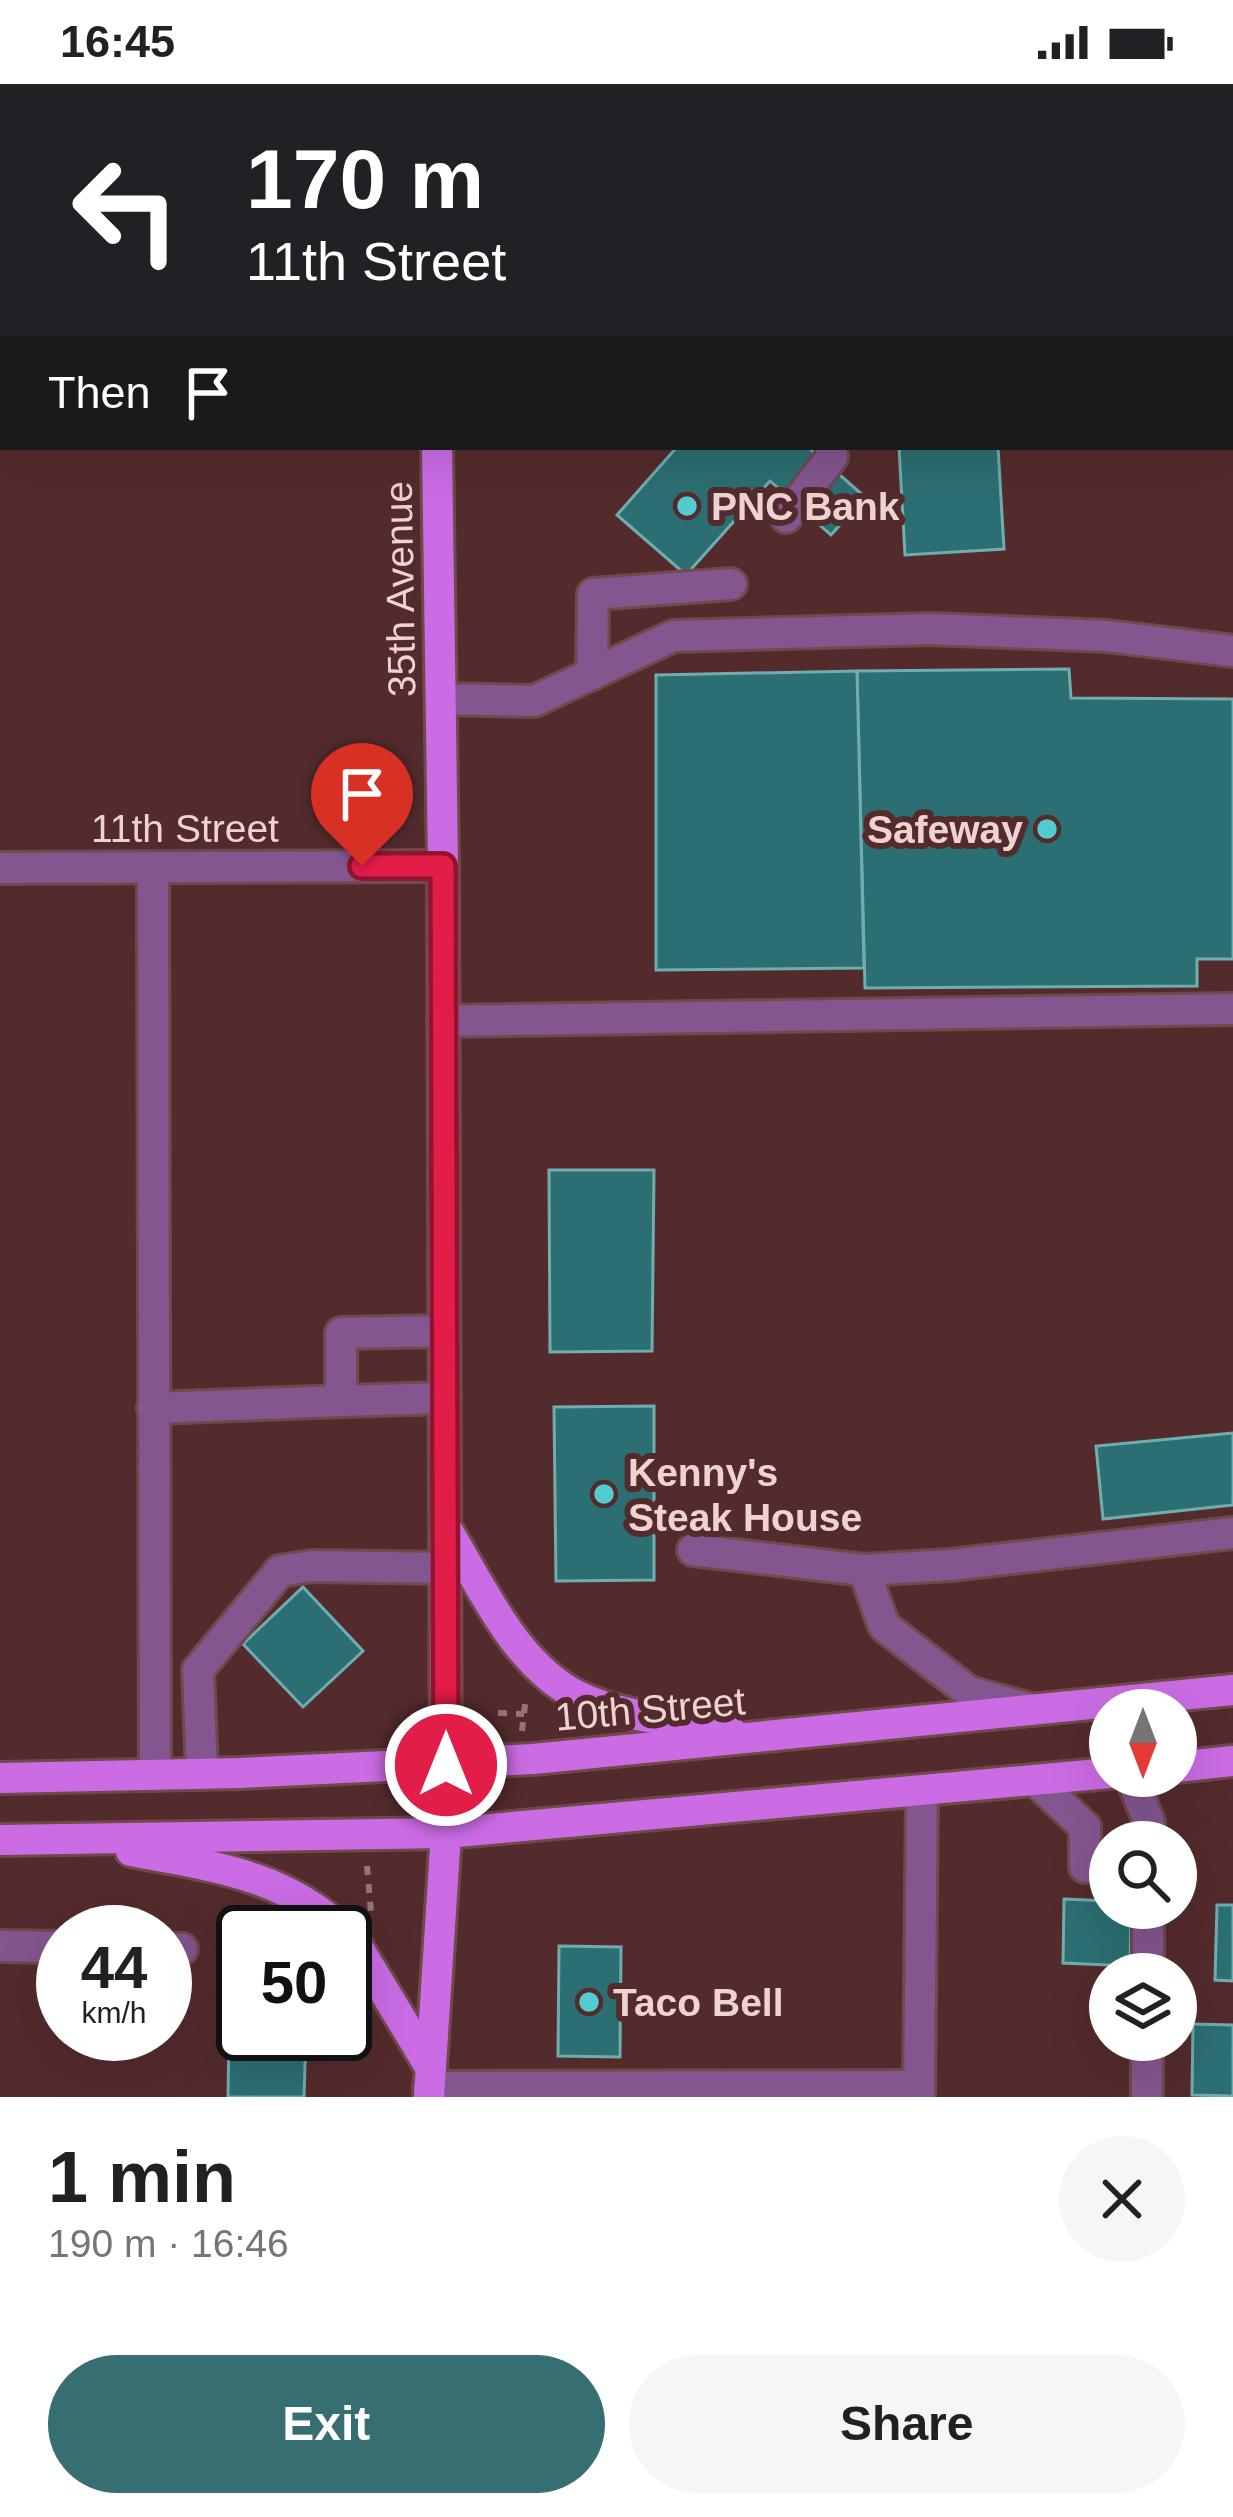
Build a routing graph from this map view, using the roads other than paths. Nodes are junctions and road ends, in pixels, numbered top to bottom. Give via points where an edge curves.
1 (437, 450) edge
2 (831, 450) edge
3 (786, 517) dead end
4 (731, 584) dead end
5 (1233, 651) edge
6 (592, 674) junction
7 (441, 699) junction
8 (443, 866) junction
9 (153, 867) junction
10 (0, 868) edge
11 (1233, 1009) edge
12 (443, 1021) junction
13 (444, 1330) junction
14 (445, 1398) junction
15 (341, 1401) junction
16 (153, 1408) junction
17 (445, 1526) junction
18 (1233, 1534) edge
19 (693, 1550) dead end
20 (445, 1568) junction
21 (864, 1570) junction
22 (1233, 1690) edge
23 (1034, 1709) junction
24 (777, 1737) junction
25 (1233, 1761) edge
26 (446, 1765) junction
27 (1197, 1765) edge
28 (202, 1774) junction
29 (154, 1775) junction
30 (1089, 1775) edge
31 (0, 1778) edge
32 (1036, 1781) junction
33 (922, 1791) junction
34 (446, 1833) junction
35 (67, 1838) junction
36 (0, 1840) edge
37 (1085, 1867) dead end
38 (315, 1905) edge
39 (0, 1946) edge
40 (36, 1947) edge
41 (372, 1975) edge
42 (1147, 2061) edge
43 (430, 2084) edge
44 (919, 2091) edge
45 (1147, 2097) edge

1 - 7 main road, 35th Avenue
2 - 3 street
4 - 6 street via 593,594
5 - 6 street via 932,629 673,636
6 - 7 street via 534,701
7 - 8 main road, 35th Avenue
8 - 9 street, 11th Street
8 - 12 main road, 35th Avenue
9 - 10 street, 11th Street
9 - 16 street
11 - 12 street
12 - 13 main road, 35th Avenue
13 - 14 main road, 35th Avenue
13 - 15 street via 341,1333
14 - 15 street
14 - 17 main road, 35th Avenue
15 - 16 street
16 - 29 street
17 - 20 main road, 35th Avenue
17 - 24 main road via 528,1657 576,1695 649,1717
18 - 21 street
19 - 21 street
20 - 26 main road, 35th Avenue
20 - 28 street via 280,1571 198,1670
21 - 23 street via 884,1627 969,1692
22 - 23 main road, 10th Street
23 - 24 main road, 10th Street
24 - 26 main road, 10th Street
25 - 27 main road
26 - 28 main road, 10th Street
26 - 34 main road, 35th Avenue
28 - 29 main road, 10th Street
29 - 31 main road, 10th Street
30 - 32 main road
32 - 33 main road
32 - 37 street via 1085,1827
33 - 34 main road
33 - 44 street
34 - 35 main road
34 - 43 main road, 35th Avenue
35 - 36 main road
35 - 38 main road via 249,1874
39 - 40 street
41 - 43 main road
42 - 45 street
43 - 44 street

